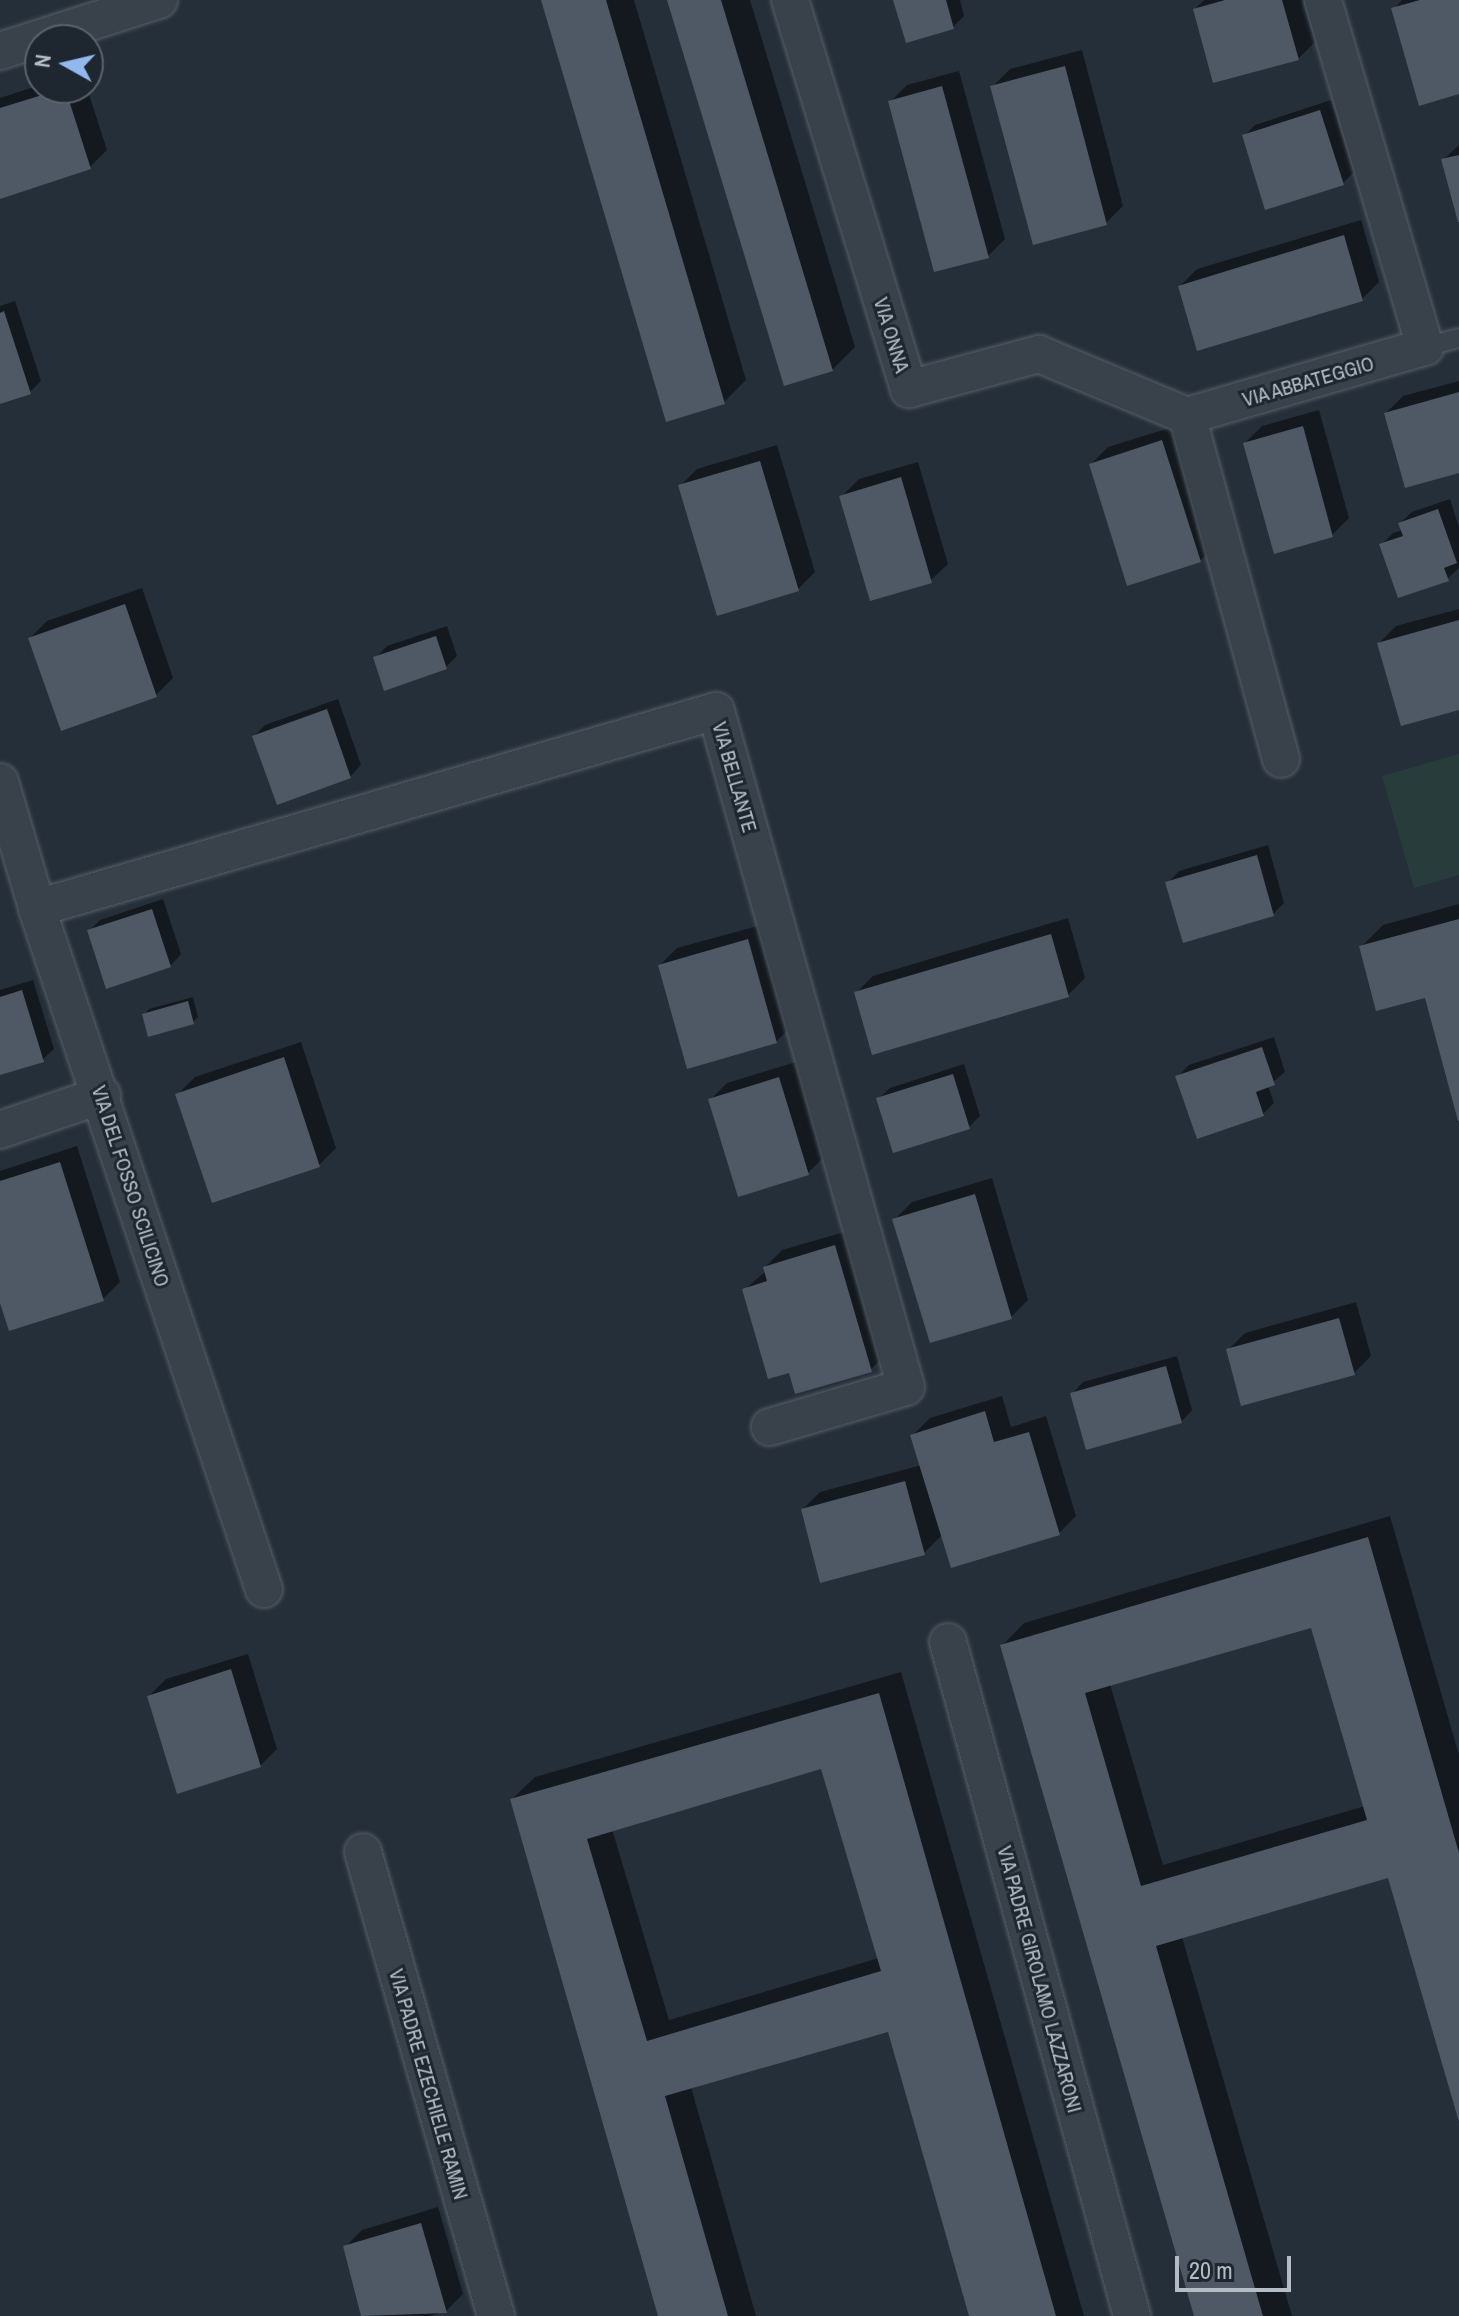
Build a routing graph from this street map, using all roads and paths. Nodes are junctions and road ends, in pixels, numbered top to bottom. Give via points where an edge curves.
1 (159, 0) edge
2 (790, 0) edge
3 (1323, 0) edge
4 (0, 51) edge
5 (1459, 338) edge
6 (1425, 347) junction
7 (1187, 416) junction
8 (1281, 759) dead end
9 (0, 782) edge
10 (37, 908) junction
11 (102, 1095) junction
12 (0, 1130) edge
13 (770, 1427) dead end
14 (264, 1589) dead end
15 (948, 1642) dead end
16 (363, 1852) dead end
17 (496, 2316) edge
18 (1132, 2316) edge

1 - 4 street
2 - 7 street, VIA ONNA via 909,389 1039,354
3 - 6 street
5 - 6 lane
6 - 7 street, VIA ABBATEGGIO
7 - 8 street
9 - 10 street, VIA DEL FOSSO SCILICINO
10 - 11 street, VIA DEL FOSSO SCILICINO
10 - 13 street, VIA BELLANTE via 716,711 906,1387
11 - 12 street
11 - 14 street, VIA DEL FOSSO SCILICINO
15 - 18 street, VIA PADRE GIROLAMO LAZZARONI
16 - 17 street, VIA PADRE EZECHIELE RAMIN

